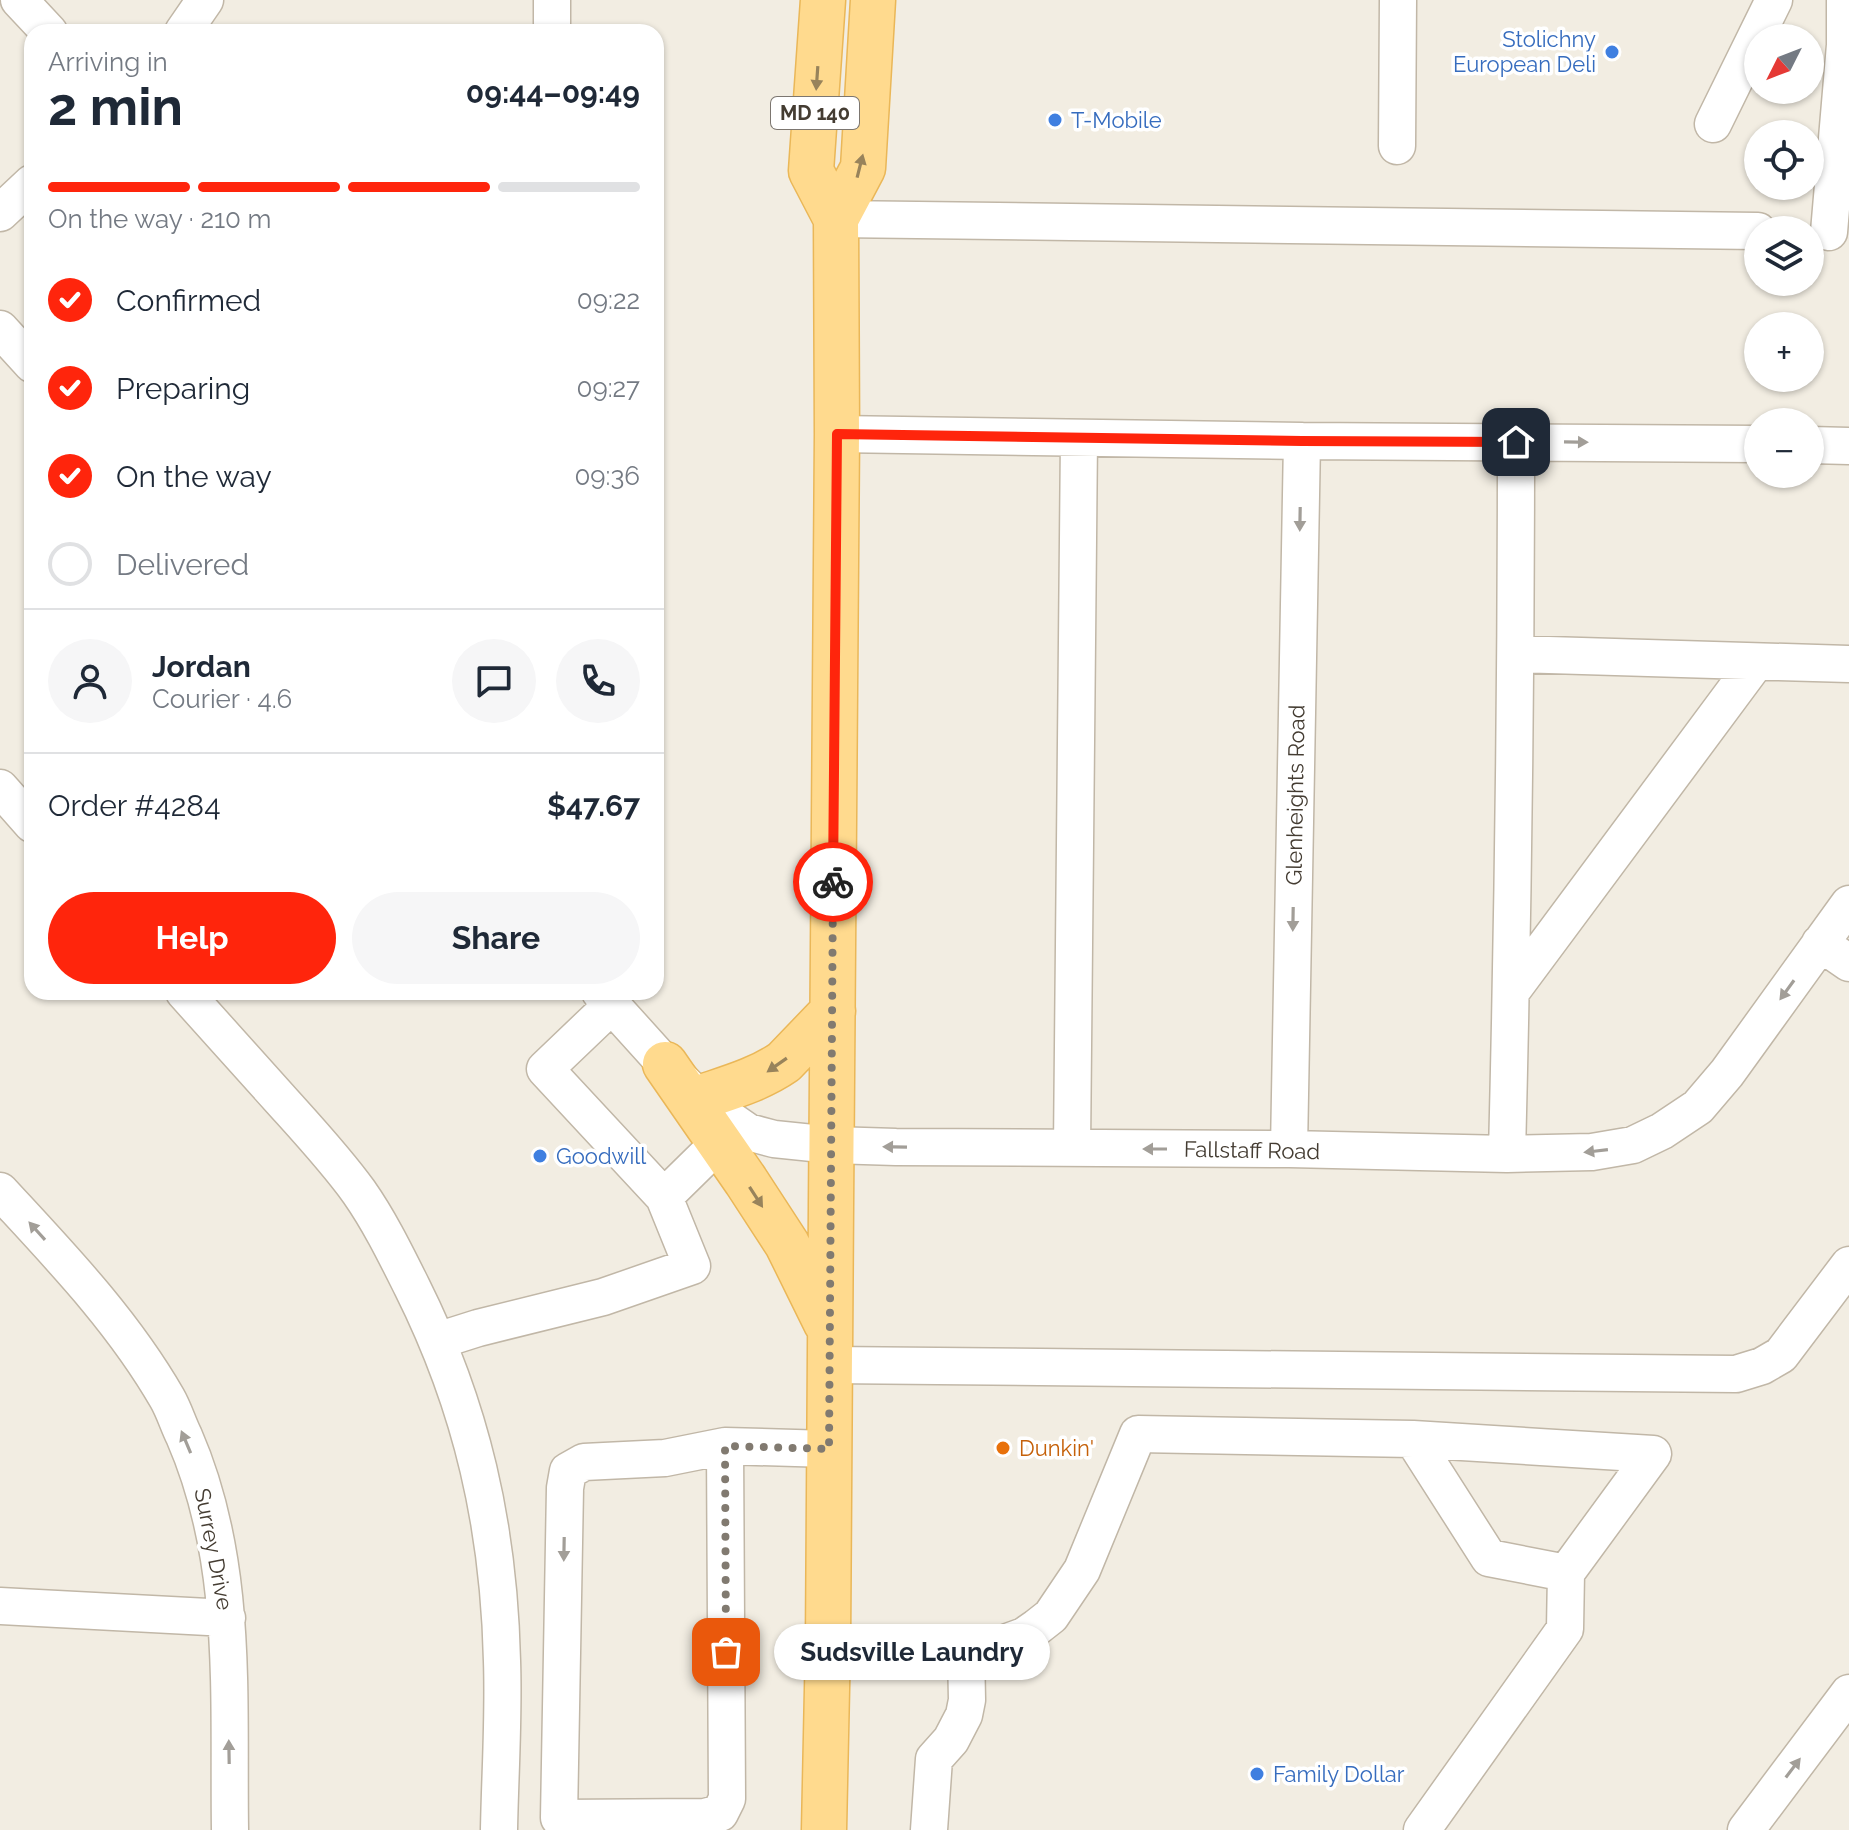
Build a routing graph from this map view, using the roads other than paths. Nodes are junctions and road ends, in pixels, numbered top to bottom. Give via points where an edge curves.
1 (19, 0) edge
2 (205, 0) edge
3 (552, 0) edge
4 (823, 0) edge
5 (873, 0) edge
6 (1398, 0) edge
7 (1774, 0) edge
8 (1845, 0) edge
9 (42, 24) edge
10 (188, 24) edge
11 (552, 24) edge
12 (1713, 124) dead end
13 (1397, 146) dead end
14 (24, 190) edge
15 (0, 213) edge
16 (836, 219) junction
17 (1744, 231) edge
18 (1829, 232) edge
19 (0, 329) edge
20 (24, 355) edge
21 (837, 434) junction
22 (1079, 438) junction
23 (1302, 441) junction
24 (1516, 442) junction
25 (1744, 444) edge
26 (1824, 445) edge
27 (1849, 446) edge
28 (1516, 654) junction
29 (1756, 662) junction
30 (1849, 664) edge
31 (0, 788) edge
32 (24, 815) edge
33 (1849, 904) edge
34 (1835, 953) edge
35 (1511, 992) junction
36 (191, 1000) edge
37 (605, 1000) edge
38 (607, 1000) edge
39 (833, 1011) junction
40 (665, 1064) junction
41 (699, 1098) junction
42 (719, 1143) junction
43 (832, 1145) junction
44 (1072, 1148) junction
45 (1289, 1149) junction
46 (1507, 1154) junction
47 (0, 1191) edge
48 (664, 1197) junction
49 (1849, 1265) edge
50 (437, 1341) junction
51 (830, 1348) junction
52 (1413, 1439) junction
53 (725, 1446) junction
54 (829, 1449) junction
55 (1566, 1573) junction
56 (0, 1606) edge
57 (227, 1618) junction
58 (828, 1642) junction
59 (966, 1651) junction
60 (1849, 1693) edge
61 (558, 1824) edge
62 (230, 1830) edge
63 (499, 1830) edge
64 (824, 1830) edge
65 (929, 1830) edge
66 (1422, 1830) edge
67 (1746, 1830) edge

1 - 9 street
2 - 10 street
3 - 11 street
4 -> 16 main road, MD 140 via 811,171
16 -> 5 main road, MD 140 via 863,168
6 - 13 street
7 - 12 street
8 - 18 street
14 - 15 street
16 - 17 street
16 - 21 main road, MD 140
19 - 20 street
21 - 22 street
21 - 39 main road, MD 140
22 - 23 street
22 - 44 street
23 - 24 street
23 -> 45 street, Glenheights Road
24 -> 25 street
24 - 28 street
26 - 27 street
28 - 29 street
28 - 35 street
29 - 30 street
29 - 35 street
31 - 32 street
33 - 34 street, Fallstaff Road
34 -> 46 street, Fallstaff Road via 1698,1107 1662,1131 1633,1145 1592,1152
35 - 46 street
36 - 50 street via 360,1193
37 - 48 street via 545,1069
38 - 40 street, Fallstaff Road
39 -> 41 main road via 774,1069
39 - 43 main road, MD 140
40 - 41 street, Fallstaff Road
40 - 42 main road
41 - 43 street, Fallstaff Road via 748,1132
42 - 48 street
42 -> 51 main road via 787,1244
44 -> 43 street, Fallstaff Road
43 - 51 main road, MD 140
45 -> 44 street, Fallstaff Road
45 - 46 street, Fallstaff Road
57 -> 47 street, Surrey Drive via 206,1495 168,1399 102,1303
48 - 50 street via 692,1266 603,1297
49 - 51 street via 1781,1355 1736,1374
50 - 63 street via 477,1459 497,1576 502,1661
51 - 54 main road, MD 140
52 - 55 street via 1489,1558
52 - 55 street via 1653,1454
52 - 59 street via 1138,1434 1082,1570 1051,1616 1010,1642
53 - 54 street
53 -> 61 street via 665,1458 584,1462 568,1471
53 - 61 street via 727,1799 720,1813 705,1817
54 - 58 main road, MD 140
55 - 66 street via 1565,1629
56 - 57 street
62 -> 57 street, Surrey Drive
58 - 59 street
58 - 64 main road, MD 140
59 - 65 street via 964,1715 934,1759
67 -> 60 street

